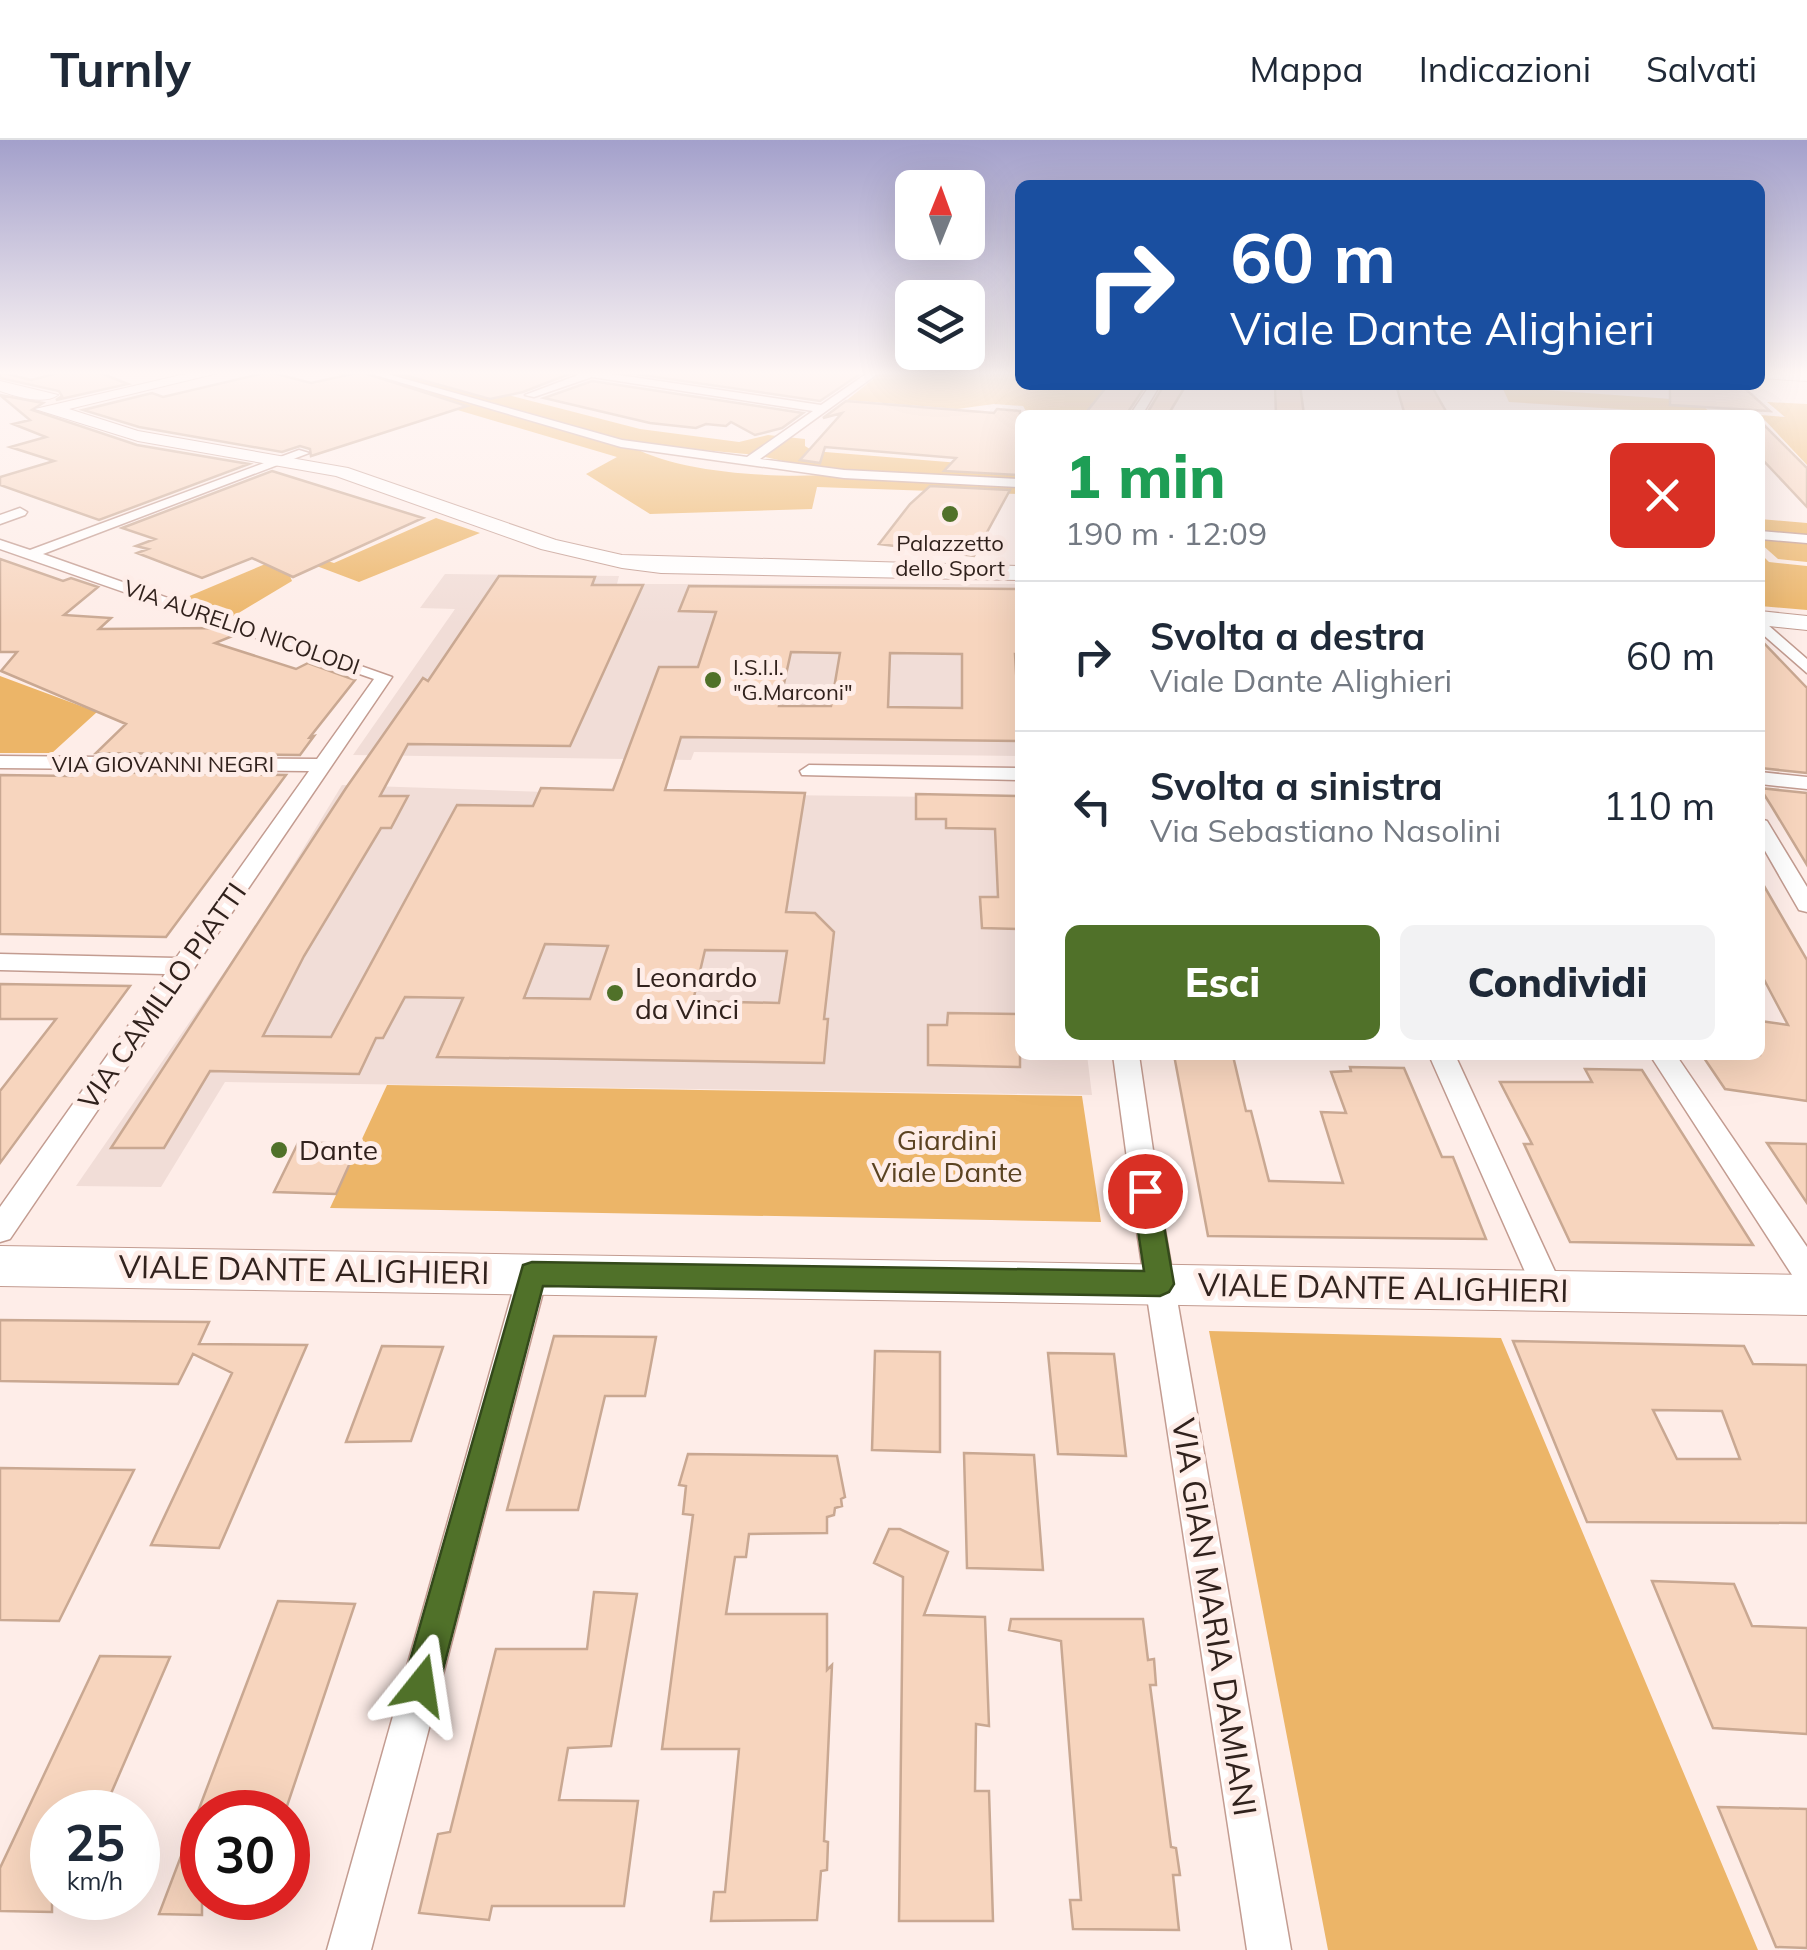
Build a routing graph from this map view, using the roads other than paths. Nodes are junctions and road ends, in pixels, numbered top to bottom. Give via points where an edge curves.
1 (286, 456) edge
2 (289, 456) edge
3 (711, 456) edge
4 (754, 456) edge
5 (304, 459) junction
6 (746, 462) junction
7 (1015, 483) edge
8 (448, 500) junction
9 (0, 505) edge
10 (473, 519) junction
11 (0, 520) edge
12 (498, 529) junction
13 (1765, 535) edge
14 (1807, 539) edge
15 (0, 544) edge
16 (611, 552) junction
17 (31, 554) junction
18 (749, 566) junction
19 (1015, 572) edge
20 (1765, 621) edge
21 (1807, 622) edge
22 (1765, 626) edge
23 (1807, 668) edge
24 (0, 762) edge
25 (326, 765) junction
26 (809, 771) dead end
27 (1015, 774) edge
28 (1765, 779) edge
29 (1807, 783) edge
30 (1765, 834) edge
31 (1807, 905) edge
32 (0, 962) edge
33 (181, 966) junction
34 (1127, 1060) edge
35 (1444, 1060) edge
36 (1666, 1060) edge
37 (0, 1230) edge
38 (0, 1266) edge
39 (1807, 1272) edge
40 (532, 1274) junction
41 (1160, 1284) junction
42 (1549, 1292) junction
43 (1807, 1295) edge
44 (349, 1950) edge
45 (1269, 1950) edge

1 - 5 main road
2 - 5 main road
3 - 6 street
4 - 6 street
5 - 8 main road via 335,458
5 - 10 main road
5 - 17 street
6 - 7 street
8 - 10 main road
8 - 16 main road
9 - 11 street via 20,512
10 - 12 main road
12 - 16 main road
12 - 18 main road via 605,561
13 - 14 street
15 - 17 street, VIA AURELIO NICOLODI
16 - 18 main road
17 - 25 street, VIA AURELIO NICOLODI via 384,676
18 - 19 main road
20 - 21 main road
22 - 23 street
24 - 25 street, VIA GIOVANNI NEGRI
25 - 33 street, VIA CAMILLO PIATTI
26 - 27 street
28 - 29 street
30 - 31 street
32 - 33 street
33 - 37 street, VIA CAMILLO PIATTI
34 - 41 street, VIA GIAN MARIA DAMIANI
35 - 42 street
36 - 39 street
38 - 40 main road, VIALE DANTE ALIGHIERI
40 - 41 main road, VIALE DANTE ALIGHIERI
40 - 44 street
41 - 42 main road, VIALE DANTE ALIGHIERI
41 - 45 street, VIA GIAN MARIA DAMIANI
42 - 43 main road, VIALE DANTE ALIGHIERI

